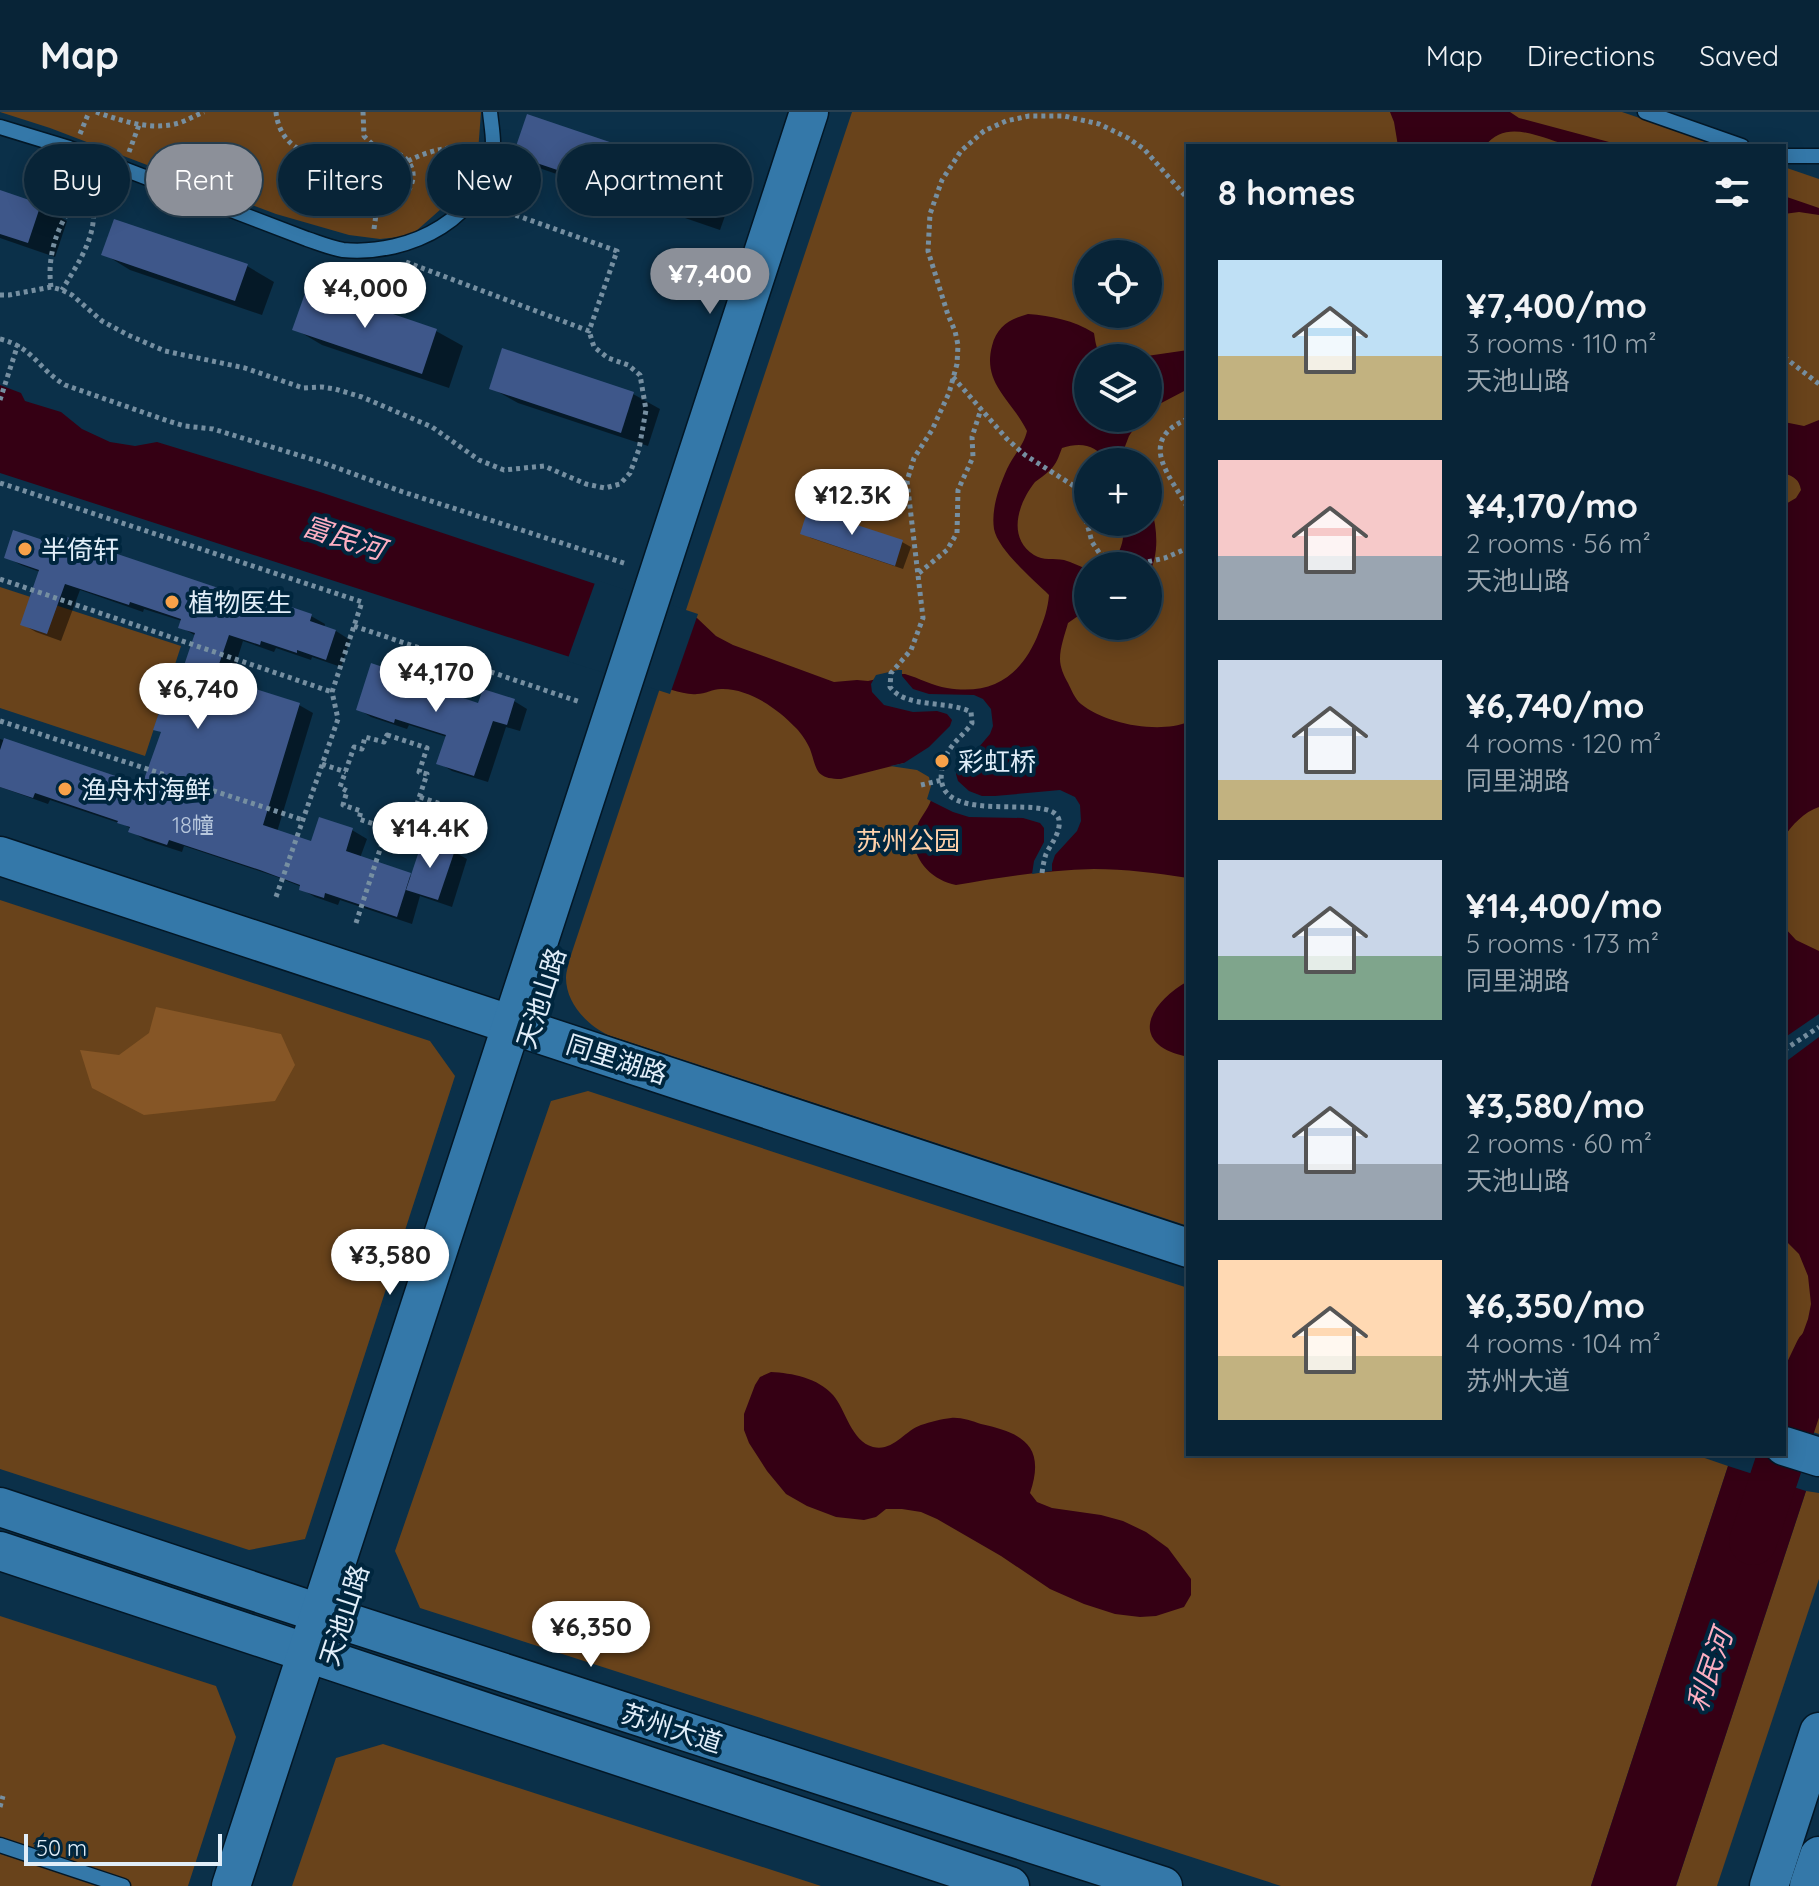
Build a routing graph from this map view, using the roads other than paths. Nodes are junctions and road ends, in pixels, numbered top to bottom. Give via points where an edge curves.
1 (490, 112) edge
2 (809, 112) edge
3 (832, 112) edge
4 (1645, 112) edge
5 (0, 127) edge
6 (1736, 144) edge
7 (1786, 156) edge
8 (1819, 156) edge
9 (679, 542) junction
10 (0, 856) edge
11 (521, 1028) junction
12 (1186, 1247) edge
13 (1786, 1447) edge
14 (1819, 1457) edge
15 (0, 1507) edge
16 (0, 1551) edge
17 (330, 1617) junction
18 (318, 1657) junction
19 (1819, 1732) edge
20 (0, 1845) edge
21 (1819, 1856) edge
22 (123, 1886) edge
23 (231, 1886) edge
24 (256, 1886) edge
25 (1010, 1886) edge
26 (1163, 1886) edge
27 (1769, 1886) edge
28 (1809, 1886) edge

1 - 5 lane via 493,145 486,172 463,210 418,240 376,251 328,246
2 - 9 street
3 - 9 street
4 - 6 lane
7 - 8 lane
9 - 11 street, 天池山路
10 - 11 street, 同里湖路
11 - 12 street, 同里湖路
11 - 17 street, 天池山路
13 - 14 street
15 - 17 street, 苏州大道
16 - 18 street, 苏州大道
17 - 18 street, 天池山路
17 - 26 street, 苏州大道
18 - 23 street, 天池山路
18 - 24 street, 天池山路
18 - 25 street, 苏州大道
19 - 27 street
20 - 22 lane
21 - 28 street

